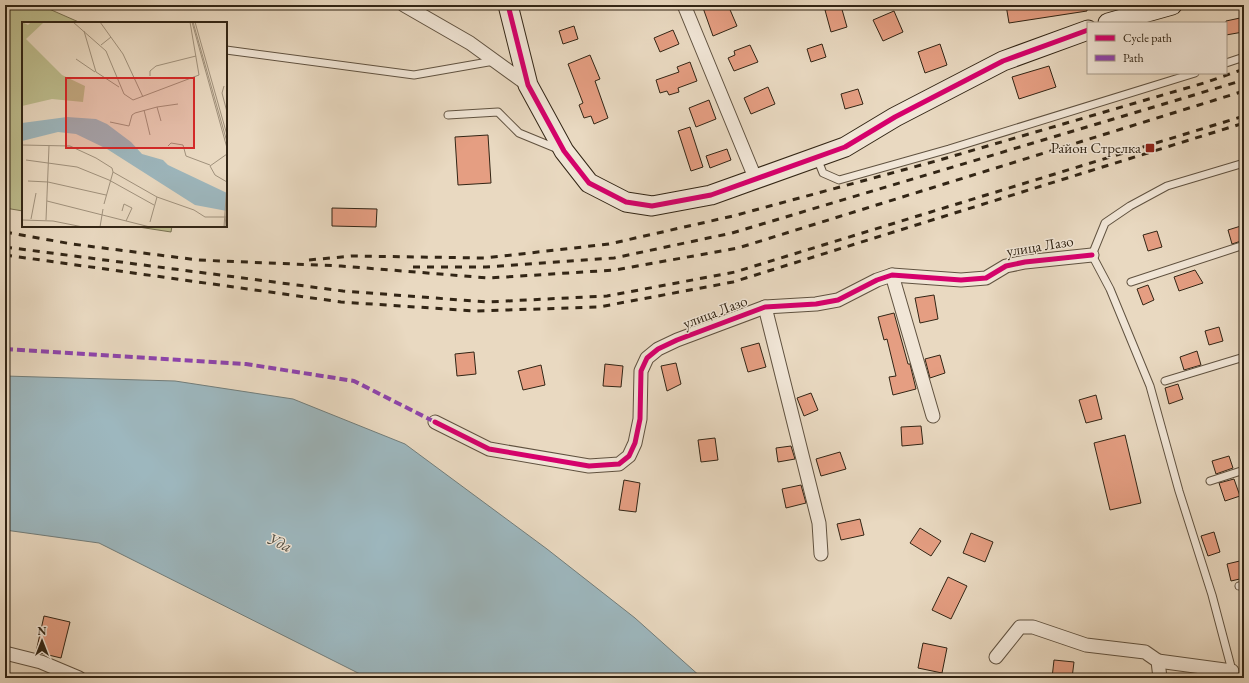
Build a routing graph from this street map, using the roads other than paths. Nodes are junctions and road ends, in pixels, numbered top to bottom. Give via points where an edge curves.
1 (404, 5) edge
2 (508, 5) edge
3 (684, 5) edge
4 (1172, 5) edge
5 (1112, 22) edge
6 (1087, 30) edge
7 (227, 50) edge
8 (1244, 57) edge
9 (495, 61) junction
10 (1227, 63) edge
11 (1192, 74) edge
12 (528, 85) junction
13 (448, 115) dead end
14 (564, 151) junction
15 (817, 158) junction
16 (1244, 163) edge
17 (756, 180) junction
18 (1244, 245) edge
19 (1092, 255) junction
20 (892, 275) junction
21 (1131, 282) dead end
22 (765, 307) junction
23 (1244, 356) edge
24 (1165, 381) dead end
25 (933, 416) dead end
26 (436, 422) dead end
27 (1244, 470) edge
28 (1210, 481) dead end
29 (821, 554) dead end
30 (5, 653) edge
31 (996, 657) dead end
32 (1158, 661) junction
33 (1233, 674) edge
34 (79, 678) edge
35 (1160, 678) edge

1 - 9 street via 470,43
2 - 12 street
3 - 17 street
4 - 5 street
6 - 15 street via 1003,61 895,117 846,147
7 - 9 lane via 414,74
8 - 10 lane
9 - 12 street
11 - 15 lane via 839,180 823,172
12 - 14 street
13 - 14 lane via 498,112 519,133
14 - 17 street via 588,183 626,202 652,206 710,196
15 - 17 street
16 - 19 lane via 1167,186 1130,206 1105,223
18 - 21 lane
19 - 20 street, улица Лазо via 1006,266 986,278 961,280
19 - 33 lane via 1110,289 1150,386
20 - 22 street, улица Лазо via 838,300
20 - 25 street
22 - 26 street, улица Лазо via 677,340 658,349 647,358 641,370 640,419 635,443 629,456 619,464 589,466 489,449
22 - 29 street via 819,523
23 - 24 lane
27 - 28 lane
30 - 34 street via 41,662
31 - 32 street via 1020,627 1026,626 1086,645 1145,652
32 - 33 street
32 - 35 street

